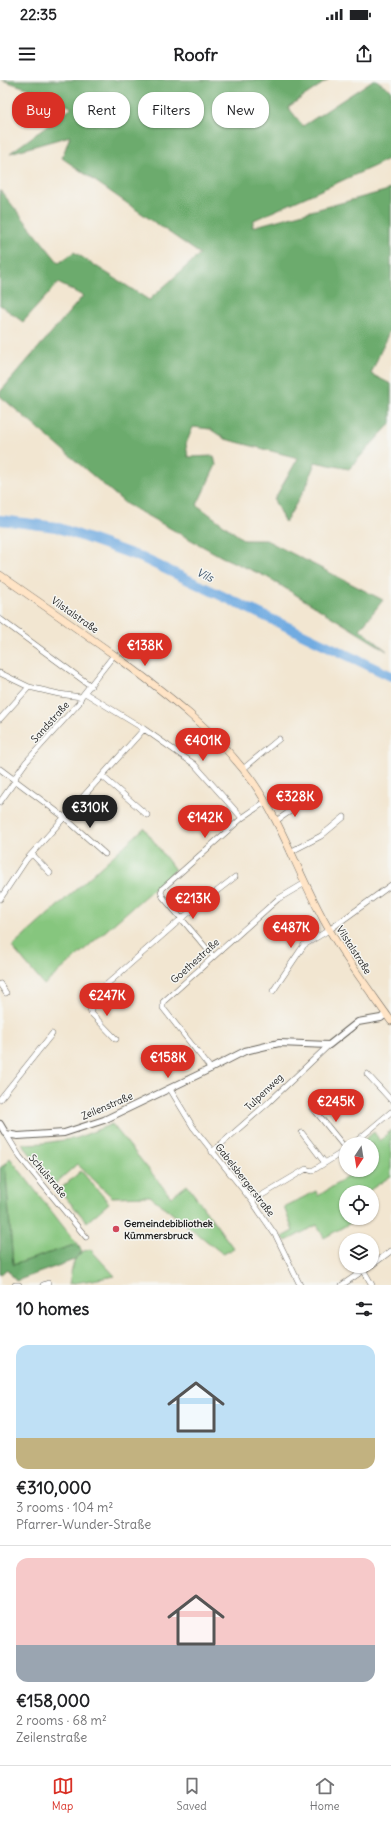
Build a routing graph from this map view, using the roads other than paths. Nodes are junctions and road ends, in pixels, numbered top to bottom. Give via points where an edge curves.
1 (0, 575) edge
2 (0, 619) edge
3 (114, 656) junction
4 (0, 673) edge
5 (91, 686) junction
6 (29, 687) junction
7 (83, 695) junction
8 (0, 719) edge
9 (144, 729) junction
10 (279, 739) dead end
11 (0, 769) edge
12 (243, 769) junction
13 (102, 776) junction
14 (15, 781) junction
15 (305, 801) dead end
16 (0, 802) edge
17 (266, 802) junction
18 (147, 815) dead end
19 (64, 817) junction
20 (344, 817) dead end
21 (242, 818) junction
22 (276, 821) junction
23 (290, 852) junction
24 (32, 854) junction
25 (105, 854) dead end
26 (50, 873) dead end
27 (235, 877) dead end
28 (305, 883) junction
29 (391, 885) edge
30 (0, 899) edge
31 (181, 919) junction
32 (329, 930) junction
33 (213, 956) junction
34 (0, 984) edge
35 (273, 991) dead end
36 (6, 992) dead end
37 (386, 1014) junction
38 (391, 1021) edge
39 (52, 1034) dead end
40 (116, 1039) dead end
41 (329, 1044) junction
42 (211, 1069) junction
43 (367, 1074) dead end
44 (170, 1089) junction
45 (0, 1099) edge
46 (391, 1100) edge
47 (313, 1108) dead end
48 (391, 1112) edge
49 (0, 1124) edge
50 (302, 1133) dead end
51 (6, 1134) junction
52 (361, 1137) edge
53 (0, 1138) edge
54 (339, 1140) edge
55 (212, 1152) junction
56 (339, 1154) edge
57 (325, 1163) junction
58 (252, 1201) junction
59 (86, 1237) dead end
60 (391, 1251) edge
61 (379, 1259) edge
62 (361, 1273) edge
63 (365, 1273) edge
64 (15, 1285) edge
65 (19, 1285) edge
66 (43, 1285) edge
67 (48, 1285) edge
68 (300, 1285) edge
69 (342, 1285) edge
70 (372, 1285) edge

1 - 3 main road, Vilstalstraße
2 - 5 street
3 - 5 street, Sandstraße
3 - 12 main road, Vilstalstraße via 207,729
4 - 6 street
5 - 7 street, Sandstraße
6 - 7 street via 59,694
6 - 8 street
7 - 9 street
7 - 14 street, Sandstraße via 79,703 26,762
9 - 13 street
9 - 21 street via 194,764
10 - 12 street
11 - 14 street
12 - 17 main road, Vilstalstraße
13 - 18 street
13 - 19 street
14 - 16 street, Sandstraße
14 - 19 street
15 - 22 street
17 - 21 street
17 - 22 main road, Vilstalstraße
19 - 24 street
19 - 25 street
20 - 23 street via 321,836
21 - 31 street via 163,888 161,892
22 - 23 main road, Vilstalstraße
23 - 28 main road, Vilstalstraße
24 - 26 street
24 - 30 street
27 - 31 street
28 - 32 main road, Vilstalstraße
28 - 33 street, Goethestraße via 278,899
29 - 32 street
31 - 33 street
31 - 40 street via 89,1000 91,1012
32 - 35 street via 304,945
32 - 37 main road, Vilstalstraße
33 - 42 street, Goethestraße via 163,1002 162,1006
34 - 36 street
37 - 38 main road, Vilstalstraße
37 - 41 street via 381,1018 358,1022
39 - 45 street
41 - 42 street, Zeilenstraße via 279,1043 245,1051
41 - 55 street, Tulpenweg via 270,1102
42 - 44 street, Zeilenstraße
43 - 46 street
44 - 51 street, Zeilenstraße via 104,1120 64,1133 18,1136
44 - 55 street, Gabelsbergerstraße
47 - 54 street
48 - 52 street
49 - 51 street, Schulstraße
50 - 57 street
51 - 53 street
51 - 59 street, Schulstraße via 20,1157
55 - 58 street, Gabelsbergerstraße
56 - 57 street
57 - 58 street via 312,1171 306,1169
58 - 68 street, Gabelsbergerstraße via 276,1236
60 - 61 street
62 - 69 street
63 - 70 street
64 - 65 street
66 - 67 street via 48,1282

